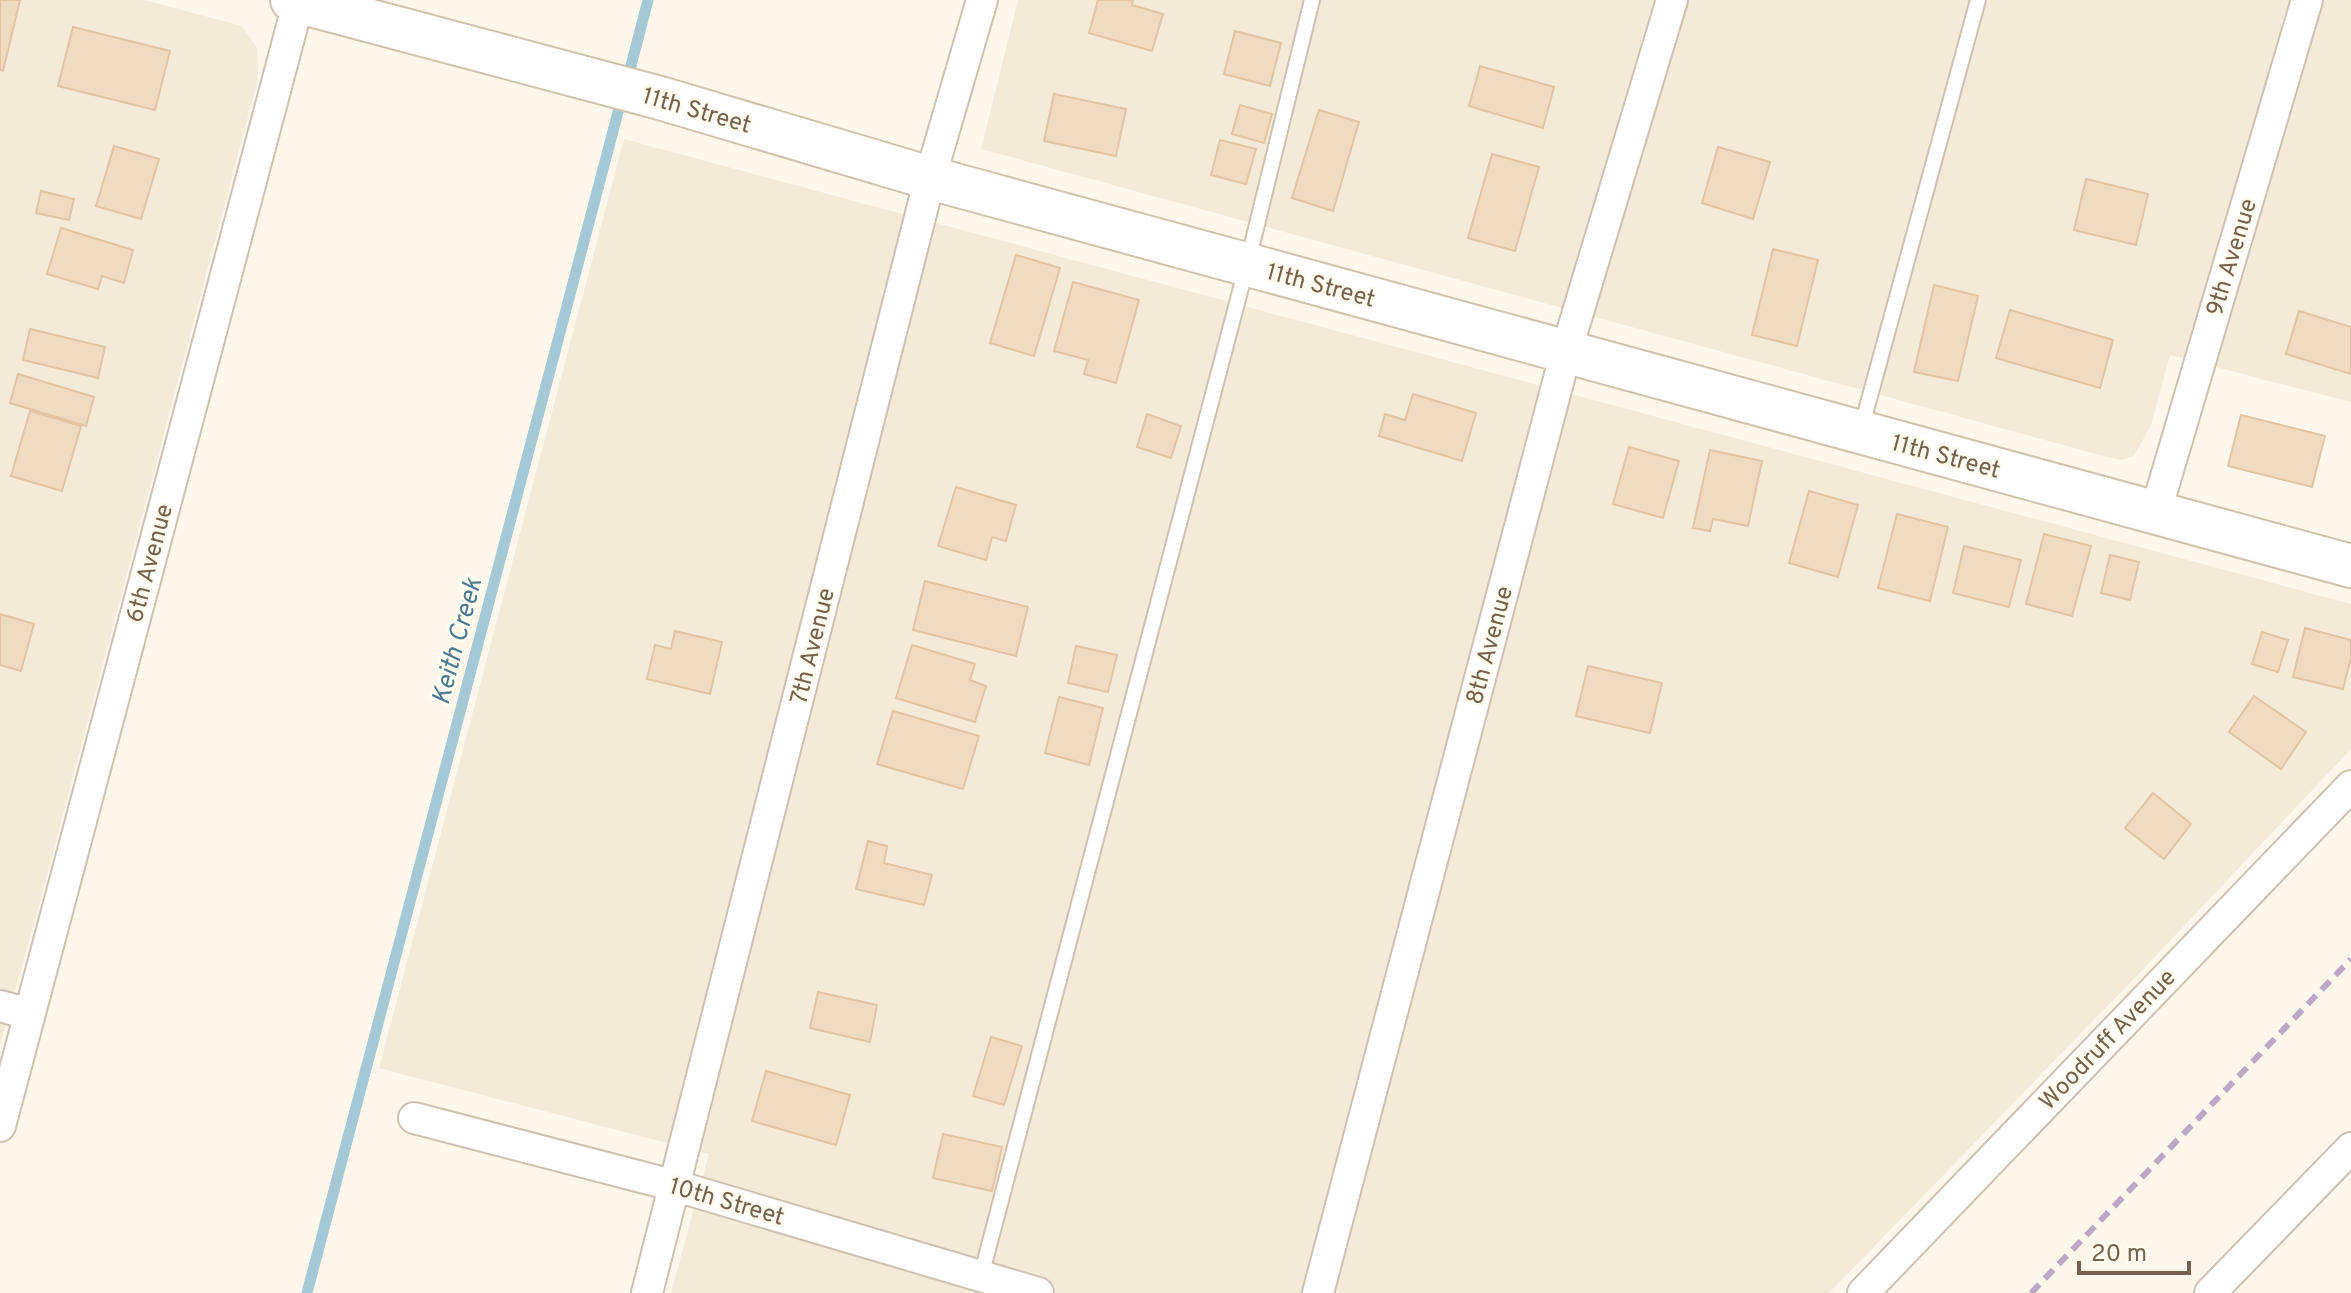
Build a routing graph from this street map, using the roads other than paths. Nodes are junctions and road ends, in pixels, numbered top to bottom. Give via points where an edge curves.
1 (982, 0) edge
2 (1312, 0) edge
3 (1672, 0) edge
4 (1978, 0) edge
5 (2307, 0) edge
6 (296, 1) edge
7 (930, 178) junction
8 (1247, 265) junction
9 (1566, 352) junction
10 (1860, 433) junction
11 (2155, 514) junction
12 (2351, 566) edge
13 (2351, 786) edge
14 (14, 1010) edge
15 (414, 1118) dead end
16 (0, 1126) edge
17 (2351, 1148) edge
18 (676, 1186) junction
19 (981, 1276) junction
20 (647, 1293) edge
21 (1038, 1293) edge
22 (1318, 1293) edge
23 (1863, 1293) edge
24 (2210, 1293) edge

1 - 7 street, 7th Avenue
2 - 8 lane
3 - 9 street, 8th Avenue
4 - 10 lane
5 - 11 street, 9th Avenue
6 - 7 main road, 11th Street via 660,98
6 - 14 street, 6th Avenue
7 - 8 main road, 11th Street
7 - 18 street, 7th Avenue
8 - 9 main road, 11th Street
8 - 19 lane
9 - 10 main road, 11th Street
9 - 22 street, 8th Avenue
10 - 11 main road, 11th Street
11 - 12 main road, 11th Street
13 - 23 street, Woodruff Avenue
14 - 16 street, 6th Avenue
15 - 18 street, 10th Street
17 - 24 street
18 - 19 street, 10th Street
18 - 20 street, 7th Avenue
19 - 21 street, 10th Street

